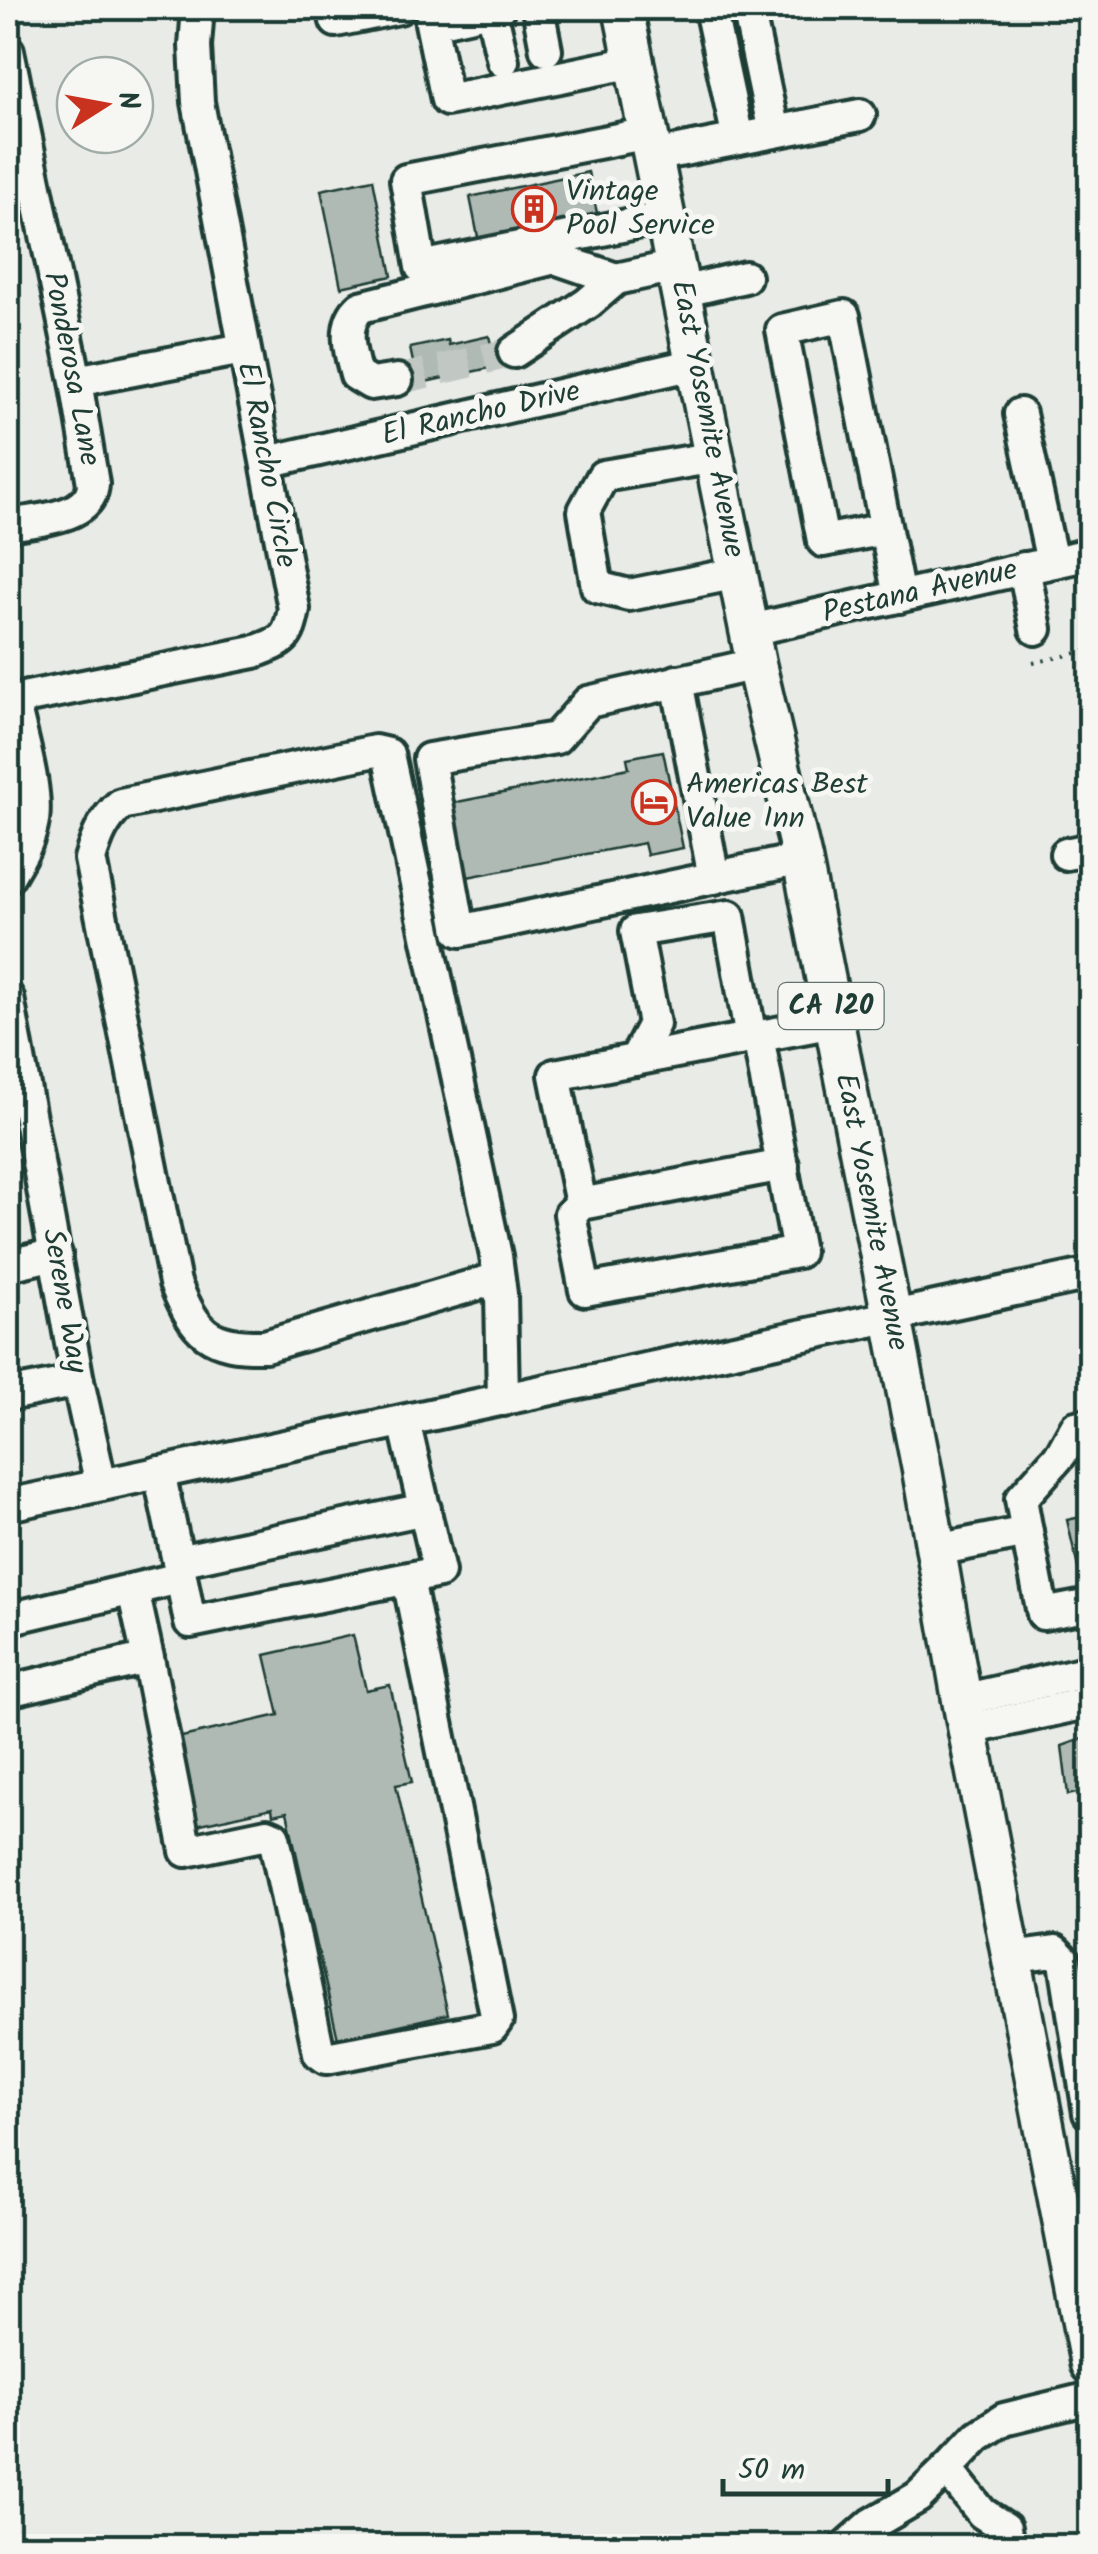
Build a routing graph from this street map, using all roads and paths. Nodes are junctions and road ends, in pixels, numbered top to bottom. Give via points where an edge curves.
1 (198, 8) edge
2 (334, 8) edge
3 (399, 8) edge
4 (495, 8) edge
5 (538, 8) edge
6 (622, 8) edge
7 (710, 8) edge
8 (748, 8) edge
9 (546, 50) dead end
10 (8, 51) edge
11 (503, 60) dead end
12 (634, 62) junction
13 (860, 115) dead end
14 (774, 132) junction
15 (738, 139) junction
16 (651, 144) junction
17 (666, 217) junction
18 (745, 277) dead end
19 (616, 279) junction
20 (678, 279) junction
21 (243, 349) junction
22 (514, 352) tunnel mouth
23 (695, 364) junction
24 (76, 380) junction
25 (397, 380) tunnel mouth
26 (1020, 414) dead end
27 (716, 456) junction
28 (267, 462) junction
29 (8, 526) edge
30 (885, 529) junction
31 (1090, 554) edge
32 (1038, 565) junction
33 (738, 573) junction
34 (898, 598) junction
35 (1036, 629) dead end
36 (753, 647) junction
37 (1090, 650) edge
38 (1033, 664) dead end
39 (676, 681) junction
40 (10, 700) edge
41 (802, 859) junction
42 (8, 877) edge
43 (714, 878) junction
44 (8, 998) edge
45 (834, 1022) junction
46 (755, 1037) junction
47 (635, 1060) junction
48 (16, 1086) edge
49 (782, 1165) junction
50 (581, 1204) junction
51 (56, 1254) junction
52 (8, 1264) edge
53 (1090, 1274) edge
54 (499, 1278) junction
55 (892, 1319) junction
56 (78, 1381) junction
57 (8, 1395) edge
58 (503, 1400) junction
59 (404, 1421) junction
60 (1090, 1424) edge
61 (159, 1472) junction
62 (101, 1485) junction
63 (8, 1505) edge
64 (424, 1510) junction
65 (1027, 1532) junction
66 (936, 1550) junction
67 (179, 1570) junction
68 (408, 1579) junction
69 (133, 1590) junction
70 (1090, 1605) edge
71 (8, 1619) edge
72 (148, 1658) junction
73 (1090, 1671) edge
74 (8, 1692) edge
75 (1090, 1702) edge
76 (966, 1715) junction
77 (1011, 1958) junction
78 (1090, 2113) edge
79 (1043, 2123) junction
80 (1090, 2364) edge
81 (1090, 2398) edge
82 (947, 2469) junction
83 (847, 2546) edge
84 (1008, 2546) edge

1 - 21 street, El Rancho Circle via 198,102
2 - 3 street via 336,21
4 - 11 street
4 - 12 street via 431,23 448,100
5 - 9 street
6 - 12 main road, East Yosemite Avenue / CA 120
7 - 15 street
8 - 14 street
10 - 24 street, Ponderosa Lane
12 - 16 main road, East Yosemite Avenue / CA 120
13 - 14 street
14 - 15 street
15 - 16 street
16 - 17 main road, East Yosemite Avenue / CA 120
16 - 17 street via 406,180 421,267
17 - 20 main road, East Yosemite Avenue / CA 120
18 - 20 street
19 - 20 street
19 - 22 street
19 - 25 street via 555,258 361,307 348,336 356,375 371,384
20 - 23 main road, East Yosemite Avenue / CA 120
21 - 24 street
21 - 28 street, El Rancho Circle
23 - 27 main road, East Yosemite Avenue / CA 120
23 - 28 street, El Rancho Drive
24 - 29 street, Ponderosa Lane via 92,494 82,508
26 - 32 street
27 - 33 main road, East Yosemite Avenue / CA 120
27 - 33 street via 603,476 584,511 597,587 629,595
28 - 40 street, El Rancho Circle via 294,609 282,641
30 - 30 street via 844,316 782,330 824,541
30 - 34 street
31 - 32 street, Pestana Avenue
32 - 34 street, Pestana Avenue
32 - 35 street
33 - 36 main road, East Yosemite Avenue / CA 120
34 - 36 street, Pestana Avenue
36 - 39 street, Pestana Avenue
36 - 41 main road, East Yosemite Avenue / CA 120
37 - 38 path
39 - 43 street
39 - 43 street, Pestana Avenue via 588,702 556,738 429,759 460,931
40 - 42 street via 33,824
41 - 43 street
41 - 45 main road, East Yosemite Avenue / CA 120
44 - 48 street, Serene Way
45 - 46 street
45 - 55 main road, East Yosemite Avenue / CA 120
46 - 47 street
46 - 47 street via 729,916 636,931 654,1024
46 - 49 street
47 - 50 street via 555,1074
48 - 51 street, Serene Way
49 - 50 street
49 - 50 street via 798,1252 585,1290 570,1214
51 - 52 street
51 - 56 street, Serene Way
53 - 55 street
54 - 54 street via 388,754 375,751 121,804 97,835 90,859 186,1310 204,1332 229,1346 265,1346
54 - 58 street
55 - 58 street
55 - 66 main road, East Yosemite Avenue / CA 120
56 - 57 street
56 - 62 street, Serene Way
58 - 59 street
59 - 61 street
59 - 64 street
60 - 65 street via 1076,1426 1022,1499
61 - 62 street
61 - 67 street
62 - 63 street
64 - 67 street
64 - 68 street via 439,1572
65 - 66 street
65 - 70 street via 1044,1614
66 - 76 main road, East Yosemite Avenue / CA 120
67 - 68 street via 190,1622
67 - 69 street
68 - 72 street via 497,2020 492,2027 326,2058 319,2053 274,1837 186,1851
69 - 71 street
69 - 72 street
72 - 74 street
73 - 76 street
75 - 76 street
76 - 77 main road, East Yosemite Avenue / CA 120
77 - 78 street via 1055,1952 1065,1962
77 - 79 main road, East Yosemite Avenue / CA 120
78 - 79 street
79 - 80 main road, CA 120
81 - 82 street via 1004,2419
82 - 83 street
82 - 84 street via 982,2514 1005,2528

